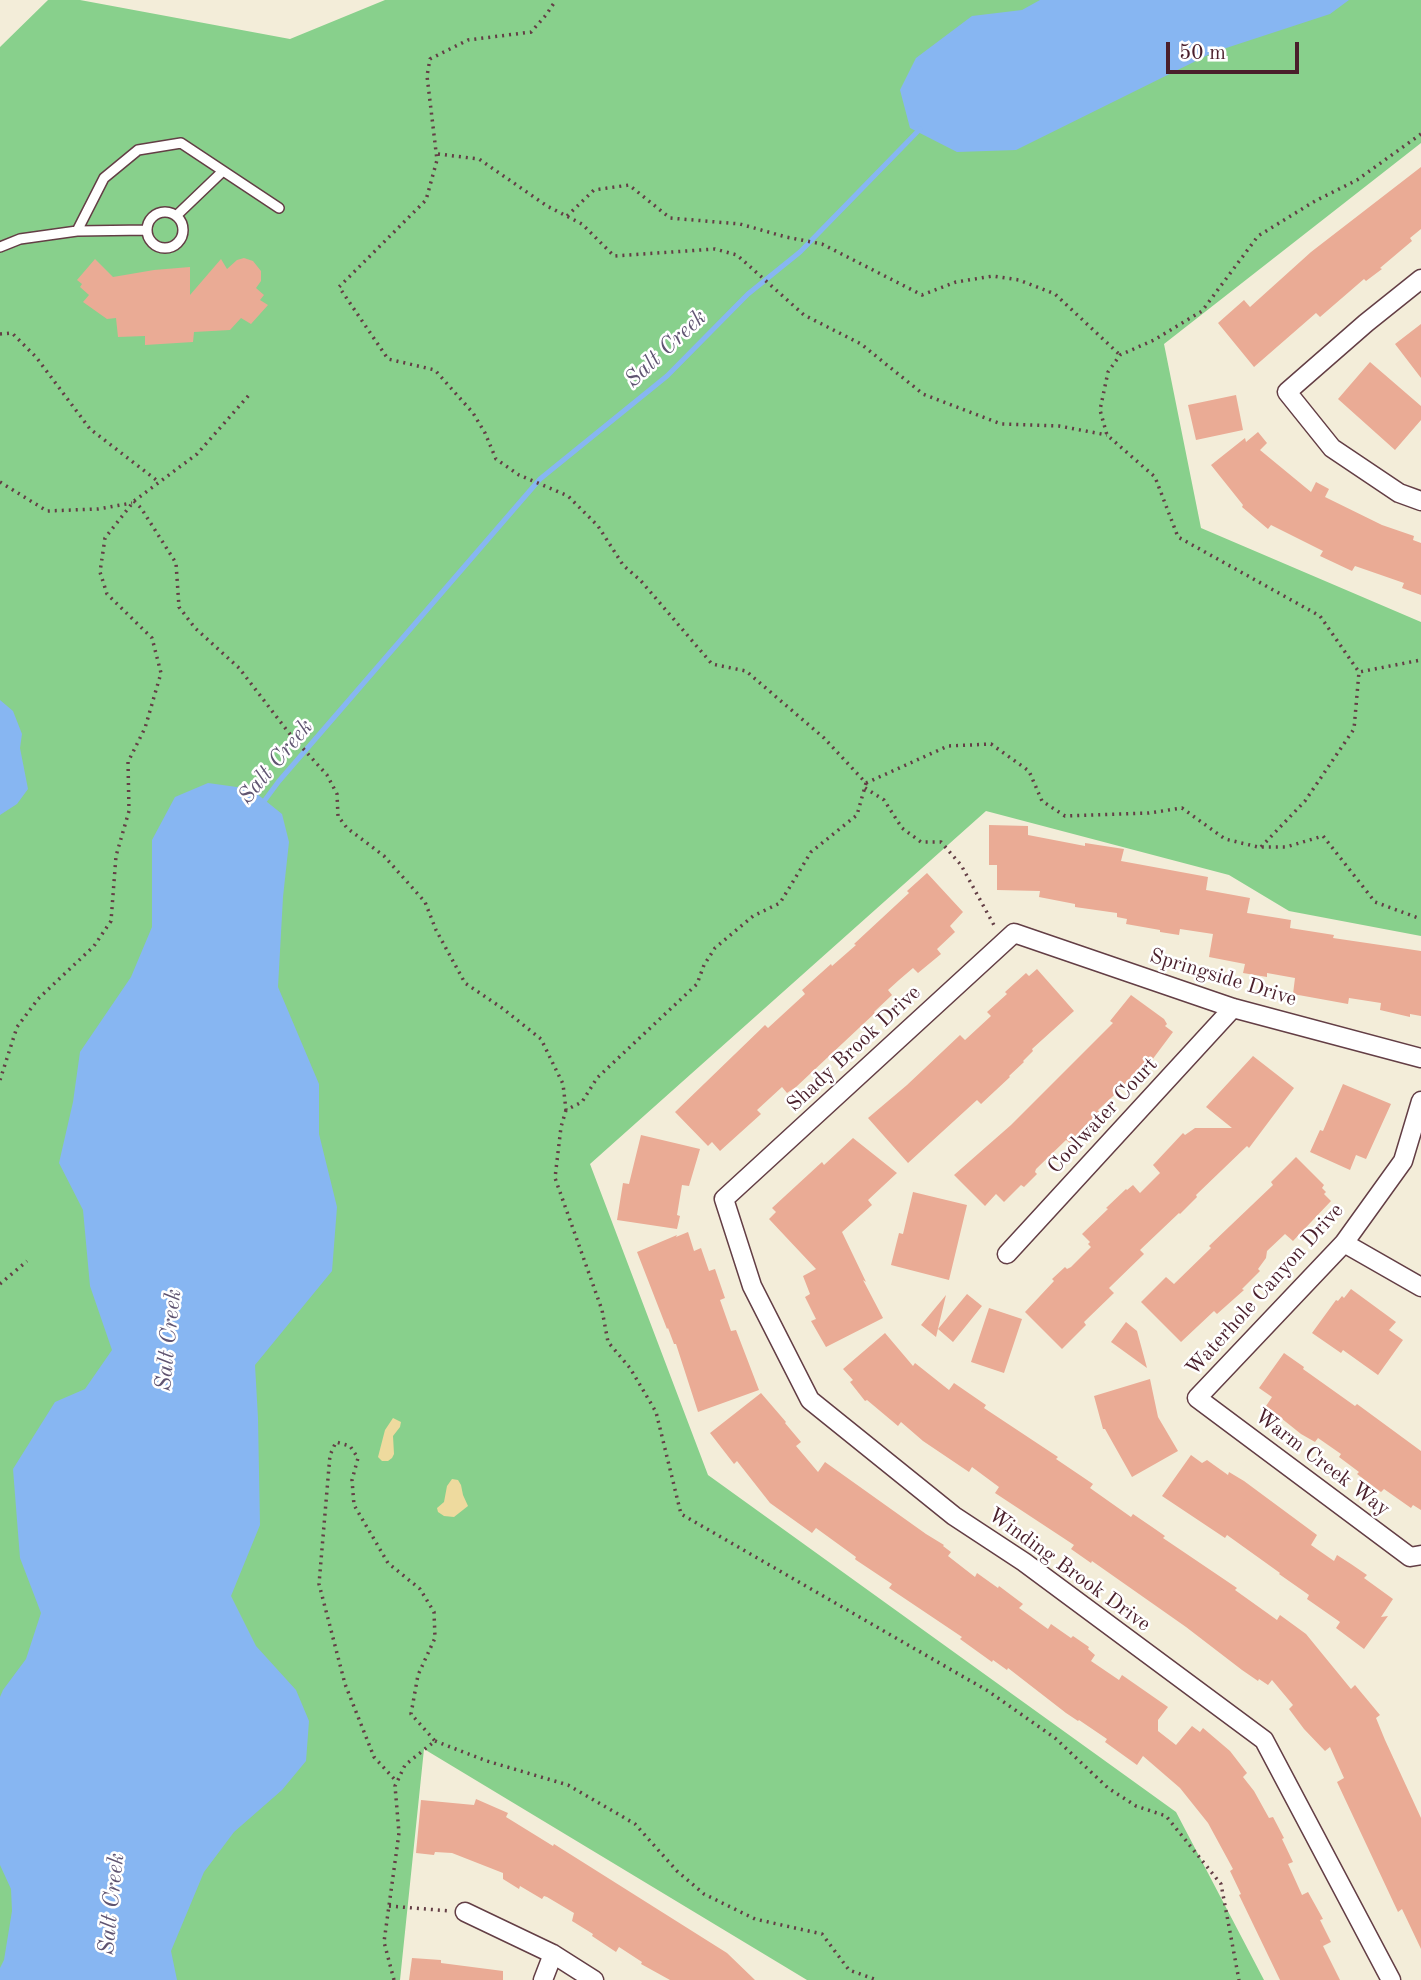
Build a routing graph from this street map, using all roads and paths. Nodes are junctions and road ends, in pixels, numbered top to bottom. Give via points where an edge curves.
1 (556, 0) edge
2 (1421, 134) edge
3 (438, 154) dead end
4 (223, 171) junction
5 (279, 208) dead end
6 (176, 216) junction
7 (567, 216) junction
8 (148, 230) junction
9 (77, 231) junction
10 (0, 247) edge
11 (1421, 279) edge
12 (0, 334) edge
13 (1120, 355) junction
14 (249, 395) dead end
15 (1107, 435) junction
16 (0, 482) edge
17 (159, 482) junction
18 (134, 501) junction
19 (1421, 501) edge
20 (1421, 660) edge
21 (1359, 671) junction
22 (866, 785) junction
23 (1260, 848) junction
24 (1421, 919) edge
25 (1009, 938) junction
26 (1233, 1009) junction
27 (1421, 1059) edge
28 (0, 1080) edge
29 (1421, 1101) edge
30 (566, 1110) junction
31 (724, 1199) joint
32 (1344, 1243) junction
33 (1007, 1254) dead end
34 (27, 1261) dead end
35 (0, 1284) edge
36 (1421, 1287) edge
37 (1197, 1398) joint
38 (1421, 1555) edge
39 (435, 1741) junction
40 (397, 1782) junction
41 (389, 1906) junction
42 (465, 1912) joint
43 (553, 1954) junction
44 (394, 1980) edge
45 (543, 1980) edge
46 (594, 1980) edge
47 (877, 1980) edge
48 (1240, 1980) edge
49 (1391, 1980) edge

1 - 22 path via 531,32 468,40 429,59 437,160 426,200 339,287 388,359 435,370 473,413 496,459 519,475 568,496 598,526 622,565 712,664 746,671 824,738
2 - 13 path via 1357,180 1258,236 1202,311
3 - 7 path via 480,159
4 - 5 lane
4 - 6 lane
4 - 9 lane via 181,143 138,150 104,177
6 - 8 lane via 160,213 151,219
6 - 8 lane via 183,230 174,245 156,245
7 - 13 path via 594,190 629,185 670,218 740,225 822,244 922,295 956,282 993,276 1018,280 1055,294
7 - 15 path via 582,224 614,256 715,249 737,255 804,315 861,344 923,394 1001,424 1059,426
8 - 9 lane
9 - 10 lane via 20,239
11 - 19 street via 1287,392 1332,448 1399,493
12 - 17 path via 12,333 90,429
13 - 15 path via 1108,372 1100,410
14 - 17 path via 197,454
15 - 21 path via 1155,477 1178,537 1320,616
16 - 18 path via 47,511 98,509
17 - 18 path
18 - 28 path via 105,538 100,572 107,594 152,638 161,673 145,728 128,762 129,811 116,856 111,921 94,946 38,999 17,1027
18 - 30 path via 176,563 179,607 239,668 327,775 337,794 338,816 347,828 384,856 425,902 466,983 541,1039 563,1084
20 - 21 path
21 - 23 path via 1354,729 1305,801
22 - 23 path via 948,746 991,744 1029,771 1042,801 1065,816 1182,808 1225,839
22 - 25 path via 884,800 902,828 921,842 941,842
22 - 30 path via 857,815 811,852 780,903 753,916 715,948 697,985 597,1078 582,1102
23 - 24 path via 1322,836 1375,902
25 - 26 street, Springside Drive
25 - 31 street, Shady Brook Drive
26 - 27 street, Springside Drive
26 - 33 street, Coolwater Court
29 - 32 street, Waterhole Canyon Drive via 1403,1161
30 - 48 path via 555,1178 602,1310 608,1342 656,1412 681,1514 988,1691 1055,1738 1108,1788 1136,1806 1166,1816 1221,1884
31 - 49 street, Winding Brook Drive via 752,1286 810,1400 954,1516 1024,1562 1264,1740
32 - 36 street
32 - 37 street, Waterhole Canyon Drive
34 - 35 path
37 - 38 street, Warm Creek Way via 1410,1557
39 - 40 path via 405,1766
39 - 40 path via 411,1714 418,1675 435,1638 434,1612 419,1589 388,1563 354,1505 352,1480 358,1458 350,1446 337,1442 330,1455 319,1584 345,1684 374,1757
39 - 47 path via 568,1784 635,1824 704,1894 755,1919 821,1934 849,1970
40 - 41 path via 399,1833
41 - 42 path
41 - 44 path via 384,1942
42 - 43 street
43 - 45 street
43 - 46 street

